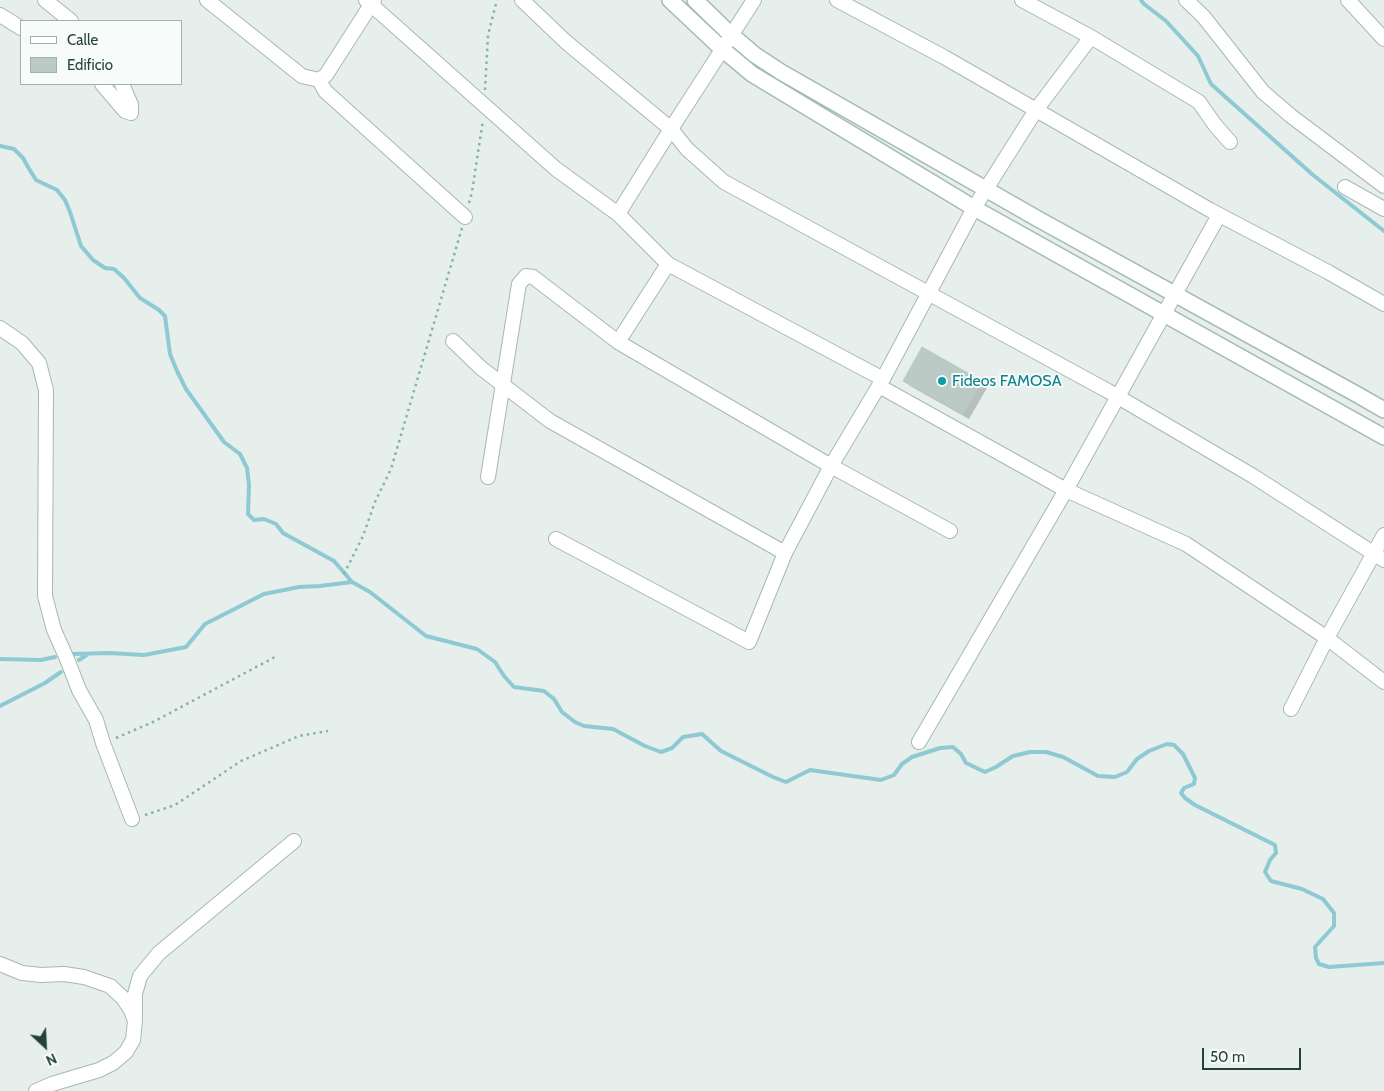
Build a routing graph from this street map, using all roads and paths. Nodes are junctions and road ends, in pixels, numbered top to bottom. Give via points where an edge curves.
1 (45, 0) edge
2 (206, 0) edge
3 (497, 0) edge
4 (522, 0) edge
5 (670, 0) edge
6 (695, 0) edge
7 (754, 0) edge
8 (837, 0) edge
9 (1022, 0) edge
10 (1186, 0) edge
11 (1348, 0) edge
12 (371, 1) edge
13 (0, 15) edge
14 (69, 20) edge
15 (20, 27) edge
16 (732, 35) junction
17 (1091, 37) junction
18 (1384, 39) edge
19 (722, 49) junction
20 (319, 80) junction
21 (103, 85) edge
22 (122, 85) edge
23 (484, 105) junction
24 (1036, 110) junction
25 (671, 129) junction
26 (1230, 142) dead end
27 (1384, 186) edge
28 (1346, 187) dead end
29 (986, 189) junction
30 (974, 208) junction
31 (1384, 209) edge
32 (618, 214) junction
33 (1219, 215) junction
34 (465, 217) junction
35 (668, 264) junction
36 (928, 293) junction
37 (1175, 294) junction
38 (1384, 304) edge
39 (1164, 314) junction
40 (0, 328) edge
41 (453, 341) dead end
42 (618, 342) junction
43 (881, 382) junction
44 (503, 386) junction
45 (1118, 397) junction
46 (1384, 410) edge
47 (1384, 437) edge
48 (831, 466) junction
49 (488, 477) dead end
50 (1066, 490) junction
51 (950, 531) dead end
52 (1384, 535) edge
53 (556, 539) dead end
54 (786, 553) junction
55 (1379, 557) edge
56 (344, 574) dead end
57 (1327, 638) junction
58 (275, 657) dead end
59 (1384, 682) edge
60 (1291, 709) dead end
61 (328, 731) dead end
62 (919, 742) dead end
63 (103, 743) junction
64 (132, 819) joint
65 (294, 841) dead end
66 (0, 964) edge
67 (135, 1021) junction
68 (36, 1091) edge

1 - 14 street
2 - 20 street via 302,76
3 - 23 path via 488,35
4 - 25 street via 566,42
5 - 19 main road
6 - 16 main road
7 - 16 street
8 - 24 street
9 - 17 street
10 - 27 street via 1203,16 1263,92
11 - 18 street
12 - 20 street via 326,75
12 - 23 street
13 - 15 street
16 - 19 street
16 - 29 main road via 781,72
17 - 24 street
17 - 26 street via 1199,102
19 - 25 street
19 - 30 main road via 752,74
20 - 34 street via 326,91
21 - 22 street via 124,111 131,113
23 - 32 street via 556,169
23 - 34 path via 472,192
24 - 29 street
24 - 33 street
25 - 32 street
25 - 36 street via 724,182
28 - 31 street
29 - 30 street
29 - 37 main road
30 - 36 street
30 - 39 main road
32 - 35 street
33 - 37 street
33 - 38 street
34 - 56 path via 391,469 375,502 364,536
35 - 42 street
35 - 43 street
36 - 43 street
36 - 45 street
37 - 39 street
37 - 46 main road
39 - 45 street
39 - 47 main road
40 - 63 street via 22,343 39,363 46,390 45,596 54,630 96,720
41 - 44 street
42 - 44 street via 533,277 526,276 519,284
42 - 48 street
43 - 48 street
43 - 50 street
44 - 49 street
44 - 54 street via 550,421
45 - 50 street
45 - 55 street via 1253,476
48 - 51 street
48 - 54 street
50 - 57 street via 1186,544
50 - 62 street
52 - 55 street
53 - 54 street via 749,642
55 - 57 street
57 - 59 street
57 - 60 street
58 - 63 path via 153,722
61 - 64 path via 298,736 240,761 175,804
63 - 64 street
65 - 67 street via 159,953 140,976 135,994
66 - 67 street via 22,973 64,974 110,986 123,998
67 - 68 street via 133,1040 126,1052 113,1063

